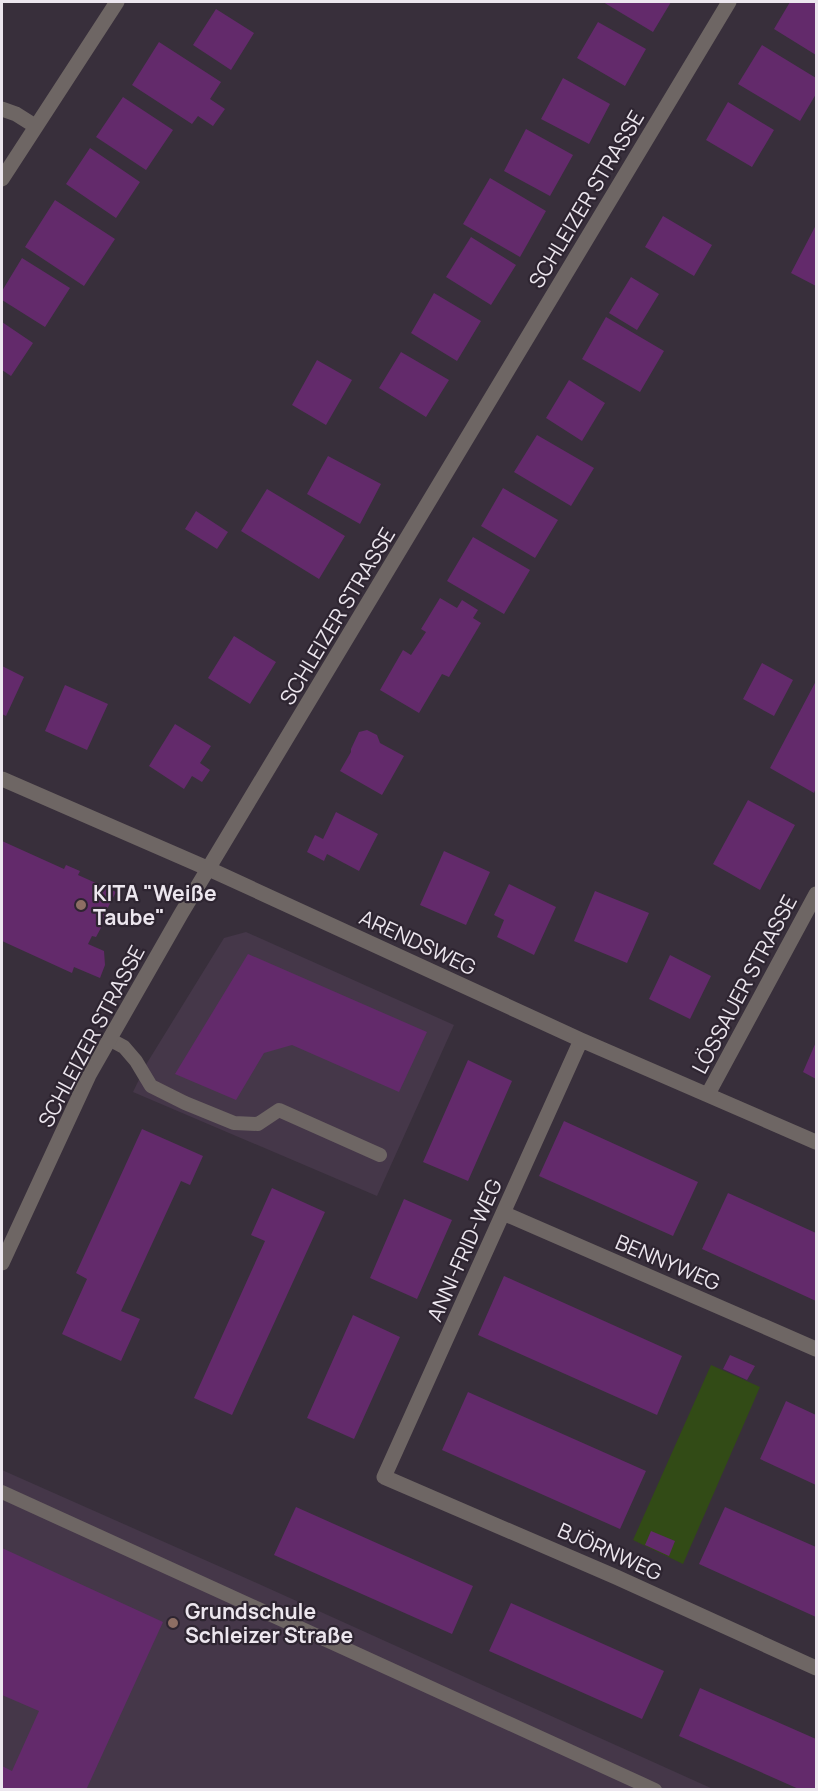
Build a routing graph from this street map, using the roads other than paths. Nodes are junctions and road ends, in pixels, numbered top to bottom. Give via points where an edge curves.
1 (117, 2) edge
2 (729, 2) edge
3 (2, 109) edge
4 (35, 126) junction
5 (2, 179) edge
6 (2, 778) edge
7 (209, 869) junction
8 (816, 894) edge
9 (109, 1039) junction
10 (581, 1040) junction
11 (708, 1094) junction
12 (816, 1142) edge
13 (380, 1155) dead end
14 (503, 1214) junction
15 (2, 1263) edge
16 (816, 1349) edge
17 (384, 1477) joint
18 (2, 1492) edge
19 (816, 1668) edge
20 (655, 1790) edge

1 - 4 street
2 - 7 street, SCHLEIZER STRASSE
3 - 4 street
4 - 5 street
6 - 7 street, ARENDSWEG
7 - 9 street, SCHLEIZER STRASSE
7 - 10 street, ARENDSWEG
8 - 11 street, LÖSSAUER STRASSE
9 - 13 lane via 124,1047 151,1086 185,1103 234,1123 258,1124 279,1110
9 - 15 street, SCHLEIZER STRASSE
10 - 11 street, ARENDSWEG
10 - 14 street, ANNI-FRID-WEG
11 - 12 street, ARENDSWEG
14 - 16 street, BENNYWEG
14 - 17 street, ANNI-FRID-WEG
17 - 19 street, BJÖRNWEG via 616,1576
18 - 20 lane

